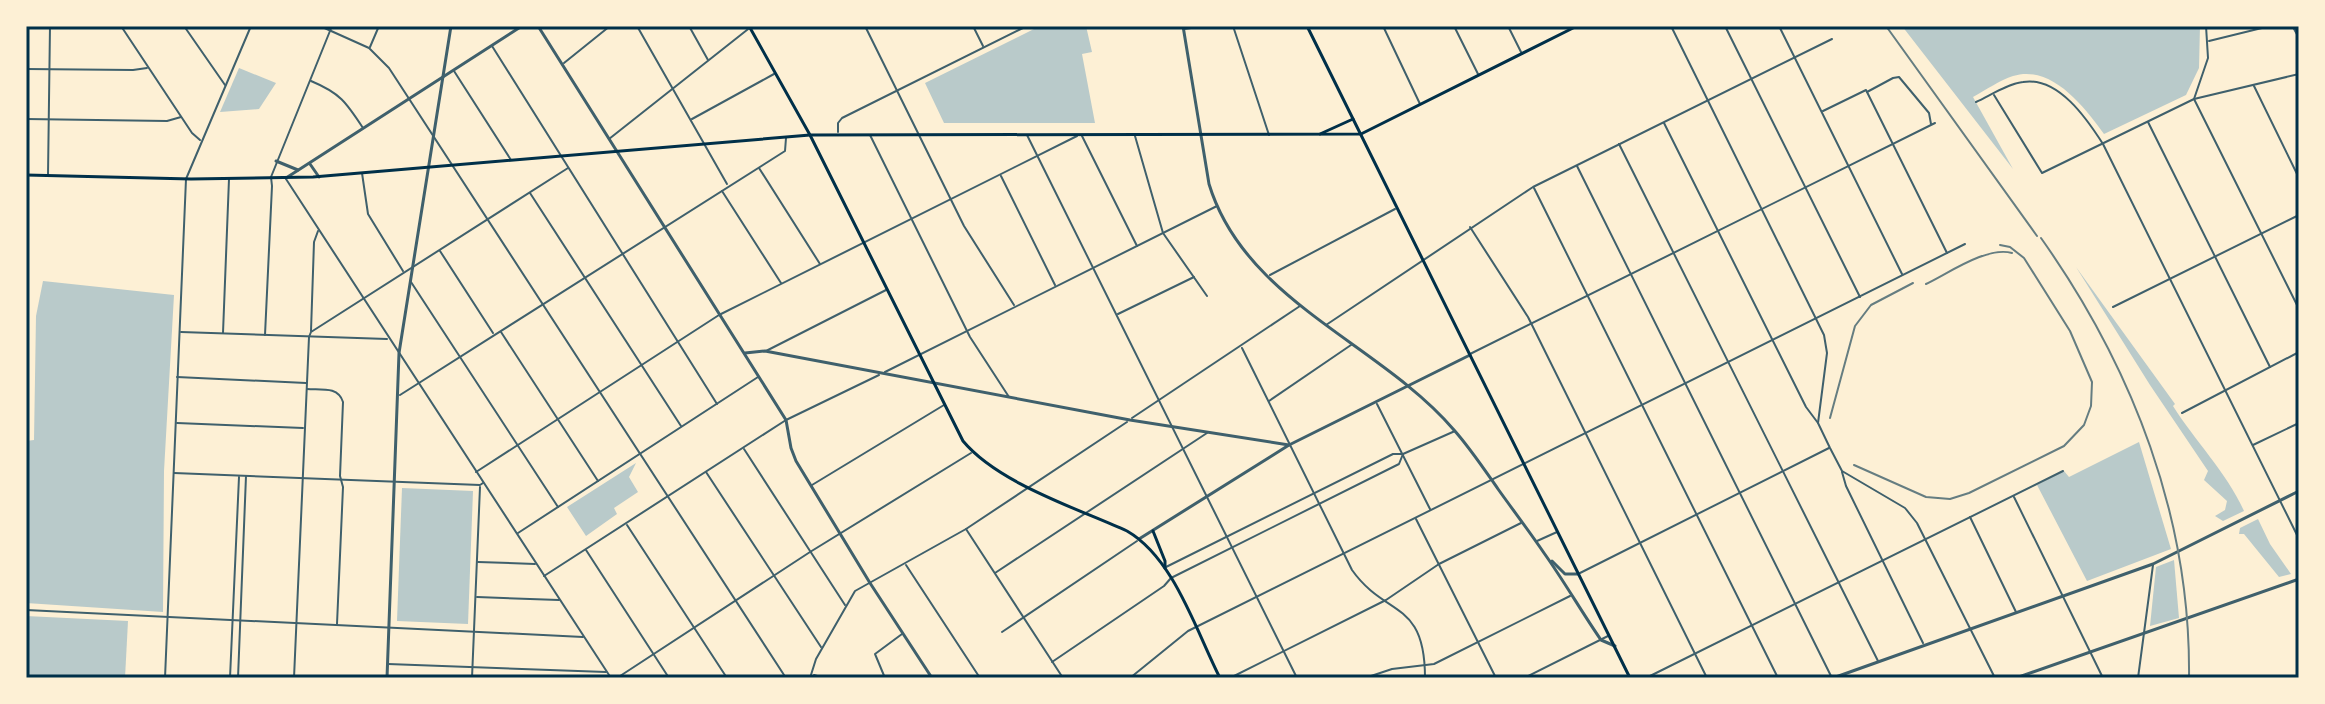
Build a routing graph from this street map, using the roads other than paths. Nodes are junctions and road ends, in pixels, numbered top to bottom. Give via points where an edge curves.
1 (50, 26) edge
2 (121, 26) edge
3 (184, 26) edge
4 (320, 26) edge
5 (379, 26) edge
6 (451, 26) edge
7 (522, 26) edge
8 (538, 26) edge
9 (610, 26) edge
10 (637, 26) edge
11 (689, 26) edge
12 (750, 26) edge
13 (865, 26) edge
14 (973, 26) edge
15 (1027, 26) edge
16 (1205, 26) edge
17 (1233, 26) edge
18 (1307, 26) edge
19 (1383, 26) edge
20 (1454, 26) edge
21 (1508, 26) edge
22 (1562, 26) edge
23 (1577, 26) edge
24 (1671, 26) edge
25 (1725, 26) edge
26 (1779, 26) edge
27 (2206, 26) edge
28 (2270, 26) edge
29 (2293, 26) edge
30 (251, 27) edge
31 (331, 28) edge
32 (1183, 28) edge
33 (1565, 32) junction
34 (2299, 37) edge
35 (1832, 39) dead end
36 (2209, 41) junction
37 (492, 45) junction
38 (983, 47) junction
39 (369, 48) junction
40 (1522, 54) junction
41 (1794, 57) junction
42 (709, 61) junction
43 (562, 65) junction
44 (148, 68) junction
45 (26, 69) edge
46 (49, 69) junction
47 (454, 70) junction
48 (775, 73) junction
49 (2299, 74) edge
50 (1478, 76) junction
51 (443, 77) junction
52 (1752, 79) junction
53 (310, 80) junction
54 (2254, 85) junction
55 (226, 86) junction
56 (673, 89) junction
57 (897, 91) junction
58 (1867, 92) junction
59 (1994, 93) junction
60 (408, 99) junction
61 (2194, 99) junction
62 (1709, 101) junction
63 (1976, 102) dead end
64 (1421, 104) junction
65 (1822, 112) junction
66 (181, 117) junction
67 (26, 119) edge
68 (49, 119) junction
69 (1353, 119) junction
70 (691, 120) junction
71 (1663, 122) junction
72 (2148, 122) junction
73 (363, 128) junction
74 (918, 134) junction
75 (1081, 134) junction
76 (1135, 134) junction
77 (1361, 134) junction
78 (810, 135) junction
79 (838, 135) junction
80 (870, 135) junction
81 (1027, 135) junction
82 (1200, 135) junction
83 (1269, 135) junction
84 (1314, 136) junction
85 (433, 137) junction
86 (786, 137) junction
87 (609, 139) junction
88 (202, 141) junction
89 (704, 144) junction
90 (1619, 144) junction
91 (1893, 144) junction
92 (2103, 144) junction
93 (617, 151) junction
94 (561, 156) junction
95 (1037, 156) junction
96 (511, 160) junction
97 (276, 161) junction
98 (310, 163) junction
99 (1577, 165) junction
100 (452, 166) junction
101 (1849, 166) junction
102 (759, 167) junction
103 (429, 168) junction
104 (568, 168) junction
105 (298, 170) junction
106 (362, 173) junction
107 (26, 175) edge
108 (48, 175) junction
109 (1001, 175) junction
110 (271, 177) junction
111 (319, 177) junction
112 (285, 178) junction
113 (2299, 178) edge
114 (186, 179) junction
115 (229, 179) junction
116 (728, 185) junction
117 (1533, 187) junction
118 (1806, 188) junction
119 (721, 190) junction
120 (529, 192) junction
121 (950, 200) junction
122 (1217, 206) junction
123 (1397, 208) junction
124 (1762, 209) junction
125 (2299, 215) edge
126 (487, 219) junction
127 (912, 220) junction
128 (663, 226) junction
129 (1470, 227) junction
130 (318, 230) junction
131 (1719, 231) junction
132 (1163, 233) junction
133 (2262, 233) junction
134 (863, 243) junction
135 (1965, 244) dead end
136 (1137, 246) junction
137 (440, 250) junction
138 (1675, 252) junction
139 (621, 253) junction
140 (1947, 253) junction
141 (2215, 257) junction
142 (1423, 260) junction
143 (820, 265) junction
144 (413, 267) junction
145 (1093, 268) junction
146 (404, 272) junction
147 (1632, 274) junction
148 (1269, 275) junction
149 (1903, 275) junction
150 (584, 277) junction
151 (1194, 277) junction
152 (2170, 280) junction
153 (411, 282) junction
154 (781, 284) junction
155 (1056, 286) junction
156 (887, 290) junction
157 (1207, 296) dead end
158 (1588, 296) junction
159 (1860, 297) junction
160 (363, 298) junction
161 (542, 303) junction
162 (1015, 306) junction
163 (1301, 306) junction
164 (2113, 307) dead end
165 (2299, 309) edge
166 (719, 315) junction
167 (1117, 315) junction
168 (1816, 318) junction
169 (1531, 325) junction
170 (1325, 326) junction
171 (500, 331) junction
172 (967, 331) junction
173 (180, 332) junction
174 (311, 332) junction
175 (223, 334) junction
176 (494, 334) junction
177 (265, 335) junction
178 (309, 337) junction
179 (389, 338) junction
180 (1773, 340) junction
181 (677, 341) junction
182 (1351, 345) junction
183 (1240, 346) junction
184 (765, 351) junction
185 (2299, 352) edge
186 (399, 353) junction
187 (743, 353) junction
188 (919, 354) junction
189 (1470, 355) junction
190 (460, 357) junction
191 (1729, 362) junction
192 (642, 365) junction
193 (2270, 367) junction
194 (882, 373) junction
195 (177, 377) junction
196 (759, 377) junction
197 (307, 383) junction
198 (418, 383) junction
199 (934, 384) junction
200 (1686, 384) junction
201 (1408, 385) junction
202 (307, 389) junction
203 (2224, 390) junction
204 (600, 392) junction
205 (398, 396) junction
206 (1009, 398) junction
207 (1159, 400) junction
208 (1268, 401) junction
209 (1376, 401) junction
210 (717, 404) junction
211 (945, 404) junction
212 (1643, 406) junction
213 (2182, 413) dead end
214 (558, 420) junction
215 (786, 420) junction
216 (1130, 420) junction
217 (176, 423) junction
218 (1818, 423) junction
219 (2299, 423) edge
220 (1172, 426) junction
221 (682, 427) junction
222 (305, 428) junction
223 (1455, 431) junction
224 (1208, 432) junction
225 (1586, 434) junction
226 (1289, 445) junction
227 (518, 446) junction
228 (2252, 446) junction
229 (743, 448) junction
230 (1183, 448) junction
231 (1830, 448) junction
232 (972, 452) junction
233 (640, 454) junction
234 (1403, 454) junction
235 (1524, 464) junction
236 (1784, 471) junction
237 (1842, 471) junction
238 (2063, 471) dead end
239 (476, 472) junction
240 (706, 472) junction
241 (173, 473) junction
242 (239, 476) junction
243 (246, 476) junction
244 (303, 478) junction
245 (341, 480) junction
246 (1492, 480) junction
247 (598, 481) junction
248 (394, 482) junction
249 (482, 484) junction
250 (811, 485) junction
251 (1028, 487) junction
252 (2299, 491) edge
253 (1740, 493) junction
254 (1314, 494) junction
255 (2013, 496) junction
256 (668, 497) junction
257 (1207, 497) junction
258 (2280, 501) junction
259 (1319, 504) junction
260 (558, 508) junction
261 (1430, 510) junction
262 (1086, 512) junction
263 (1697, 514) junction
264 (1970, 517) junction
265 (1415, 518) junction
266 (1522, 523) junction
267 (626, 524) junction
268 (966, 529) junction
269 (1153, 531) junction
270 (1558, 531) junction
271 (840, 533) junction
272 (517, 534) junction
273 (1227, 537) junction
274 (1139, 539) junction
275 (1925, 539) junction
276 (2299, 539) edge
277 (1536, 542) junction
278 (1641, 543) junction
279 (1232, 547) junction
280 (585, 549) junction
281 (810, 552) junction
282 (1344, 554) junction
283 (1546, 556) junction
284 (1882, 561) junction
285 (476, 562) junction
286 (905, 563) junction
287 (537, 564) junction
288 (1439, 564) junction
289 (2153, 564) junction
290 (1165, 568) junction
291 (995, 573) junction
292 (1579, 573) junction
293 (544, 576) junction
294 (774, 576) junction
295 (1171, 578) junction
296 (2297, 579) edge
297 (870, 583) junction
298 (1839, 583) junction
299 (1571, 596) junction
300 (476, 597) junction
301 (1257, 597) junction
302 (2062, 597) junction
303 (560, 600) junction
304 (736, 600) junction
305 (1386, 600) junction
306 (1796, 604) junction
307 (846, 606) junction
308 (26, 610) edge
309 (2016, 613) junction
310 (168, 617) junction
311 (1024, 618) junction
312 (233, 620) junction
313 (240, 620) junction
314 (296, 623) junction
315 (337, 625) junction
316 (1752, 626) junction
317 (389, 628) junction
318 (694, 628) junction
319 (1195, 628) junction
320 (1970, 629) junction
321 (473, 631) junction
322 (1002, 632) dead end
323 (2144, 632) junction
324 (902, 634) junction
325 (1610, 635) junction
326 (584, 637) junction
327 (1601, 640) junction
328 (1478, 643) junction
329 (1924, 645) junction
330 (1615, 646) junction
331 (822, 648) junction
332 (1284, 651) junction
333 (2090, 651) junction
334 (654, 654) junction
335 (1695, 654) junction
336 (1052, 662) junction
337 (1878, 662) junction
338 (387, 664) junction
339 (1426, 666) junction
340 (472, 667) junction
341 (607, 672) junction
342 (811, 676) edge
343 (165, 678) edge
344 (230, 678) edge
345 (238, 678) edge
346 (294, 678) edge
347 (387, 678) edge
348 (472, 678) edge
349 (611, 678) edge
350 (617, 678) edge
351 (669, 678) edge
352 (727, 678) edge
353 (786, 678) edge
354 (824, 678) edge
355 (885, 678) edge
356 (932, 678) edge
357 (980, 678) edge
358 (1063, 678) edge
359 (1130, 678) edge
360 (1220, 678) edge
361 (1230, 678) edge
362 (1297, 678) edge
363 (1365, 678) edge
364 (1425, 678) edge
365 (1496, 678) edge
366 (1524, 678) edge
367 (1630, 678) edge
368 (1646, 678) edge
369 (1707, 678) edge
370 (1778, 678) edge
371 (1833, 678) edge
372 (1995, 678) edge
373 (2016, 678) edge
374 (2103, 678) edge
375 (2138, 678) edge

1 - 46 street
2 - 44 street
3 - 55 street
4 - 31 street
5 - 39 street
6 - 51 street
7 - 37 street
8 - 43 street
9 - 43 street
10 - 56 street
11 - 42 street
12 - 42 street
12 - 48 main road
13 - 57 street
14 - 38 street
15 - 38 street
16 - 32 street
17 - 83 street
18 - 69 main road
19 - 64 street
20 - 50 street
21 - 40 street
22 - 33 street
23 - 33 main road
24 - 62 street
25 - 52 street
26 - 41 street
27 - 36 street
28 - 36 street
29 - 34 street
30 - 55 street
31 - 39 street
31 - 53 street
32 - 82 street
33 - 40 main road
35 - 41 street
36 - 61 street
37 - 47 street
37 - 94 street
38 - 57 street
39 - 60 street
40 - 50 main road
41 - 52 street
41 - 65 street
42 - 56 street
43 - 87 street
44 - 46 street
44 - 66 street
45 - 46 street
46 - 68 street
47 - 51 street
47 - 96 street
48 - 70 street
48 - 78 main road
49 - 54 street
50 - 64 main road
51 - 60 street
51 - 85 street
52 - 62 street
52 - 118 street
53 - 73 street via 343,98
53 - 97 street
54 - 61 street
54 - 113 street
55 - 88 street
56 - 70 street
56 - 87 street
57 - 74 street
57 - 79 street via 840,119
58 - 65 street
58 - 91 street
58 - 91 street via 1899,77 1929,113 1933,124
59 - 63 street
59 - 92 street via 2025,81 2042,84 2078,109
59 - 92 street via 2042,173
60 - 73 street
60 - 85 street
61 - 72 street
61 - 133 street
62 - 71 street
62 - 124 street
64 - 77 main road
65 - 101 street
66 - 68 street
66 - 88 street
67 - 68 street
68 - 108 street
69 - 77 main road
69 - 84 main road
70 - 89 street
71 - 90 street
71 - 131 street
72 - 92 street
72 - 141 street
73 - 98 street
74 - 80 main road
74 - 81 main road
74 - 121 street
75 - 76 main road
75 - 81 main road
75 - 95 street
75 - 136 street
76 - 82 main road
76 - 132 street
77 - 84 main road
77 - 123 main road
78 - 79 main road
78 - 86 main road
78 - 134 main road
79 - 80 main road
80 - 127 street
81 - 95 street
82 - 83 main road
82 - 122 street
83 - 84 main road
85 - 100 street
85 - 103 street
86 - 89 main road
86 - 102 street via 786,149
87 - 93 street
88 - 114 street
89 - 93 main road
89 - 116 street
90 - 99 street
90 - 138 street
91 - 101 street
91 - 140 street
92 - 152 street
93 - 94 main road
93 - 128 street
94 - 96 main road
94 - 104 street
95 - 109 street
95 - 145 street
96 - 100 main road
97 - 105 street
97 - 110 street
98 - 105 street
98 - 111 street
99 - 117 street
99 - 147 street
100 - 103 main road
100 - 126 street
101 - 118 street
101 - 149 street
102 - 116 street
102 - 143 street
103 - 106 main road
103 - 144 street
104 - 120 street
104 - 139 street
105 - 112 street
106 - 111 main road
106 - 146 street via 368,214
107 - 108 main road
108 - 114 main road
109 - 121 street
109 - 155 street
110 - 112 main road
110 - 115 main road
110 - 177 street
111 - 112 main road
112 - 130 street
114 - 115 main road
114 - 173 street
115 - 175 street
116 - 119 street
117 - 129 street
117 - 158 street
118 - 124 street
118 - 159 street
119 - 128 street
119 - 154 street
120 - 126 street
120 - 150 street
121 - 127 street
121 - 162 street
122 - 132 street
122 - 148 street via 1241,247
123 - 142 main road
123 - 148 street
124 - 131 street
124 - 168 street
125 - 133 street
126 - 137 street
126 - 161 street
127 - 134 street
127 - 172 street
128 - 139 street
128 - 166 street
129 - 142 street
129 - 169 street
130 - 160 street
130 - 174 street
131 - 138 street
131 - 180 street
132 - 136 street
132 - 151 street
133 - 141 street
133 - 165 street
134 - 143 street
134 - 156 main road
135 - 140 street
136 - 145 street
137 - 144 street
137 - 176 street
138 - 147 street
138 - 191 street
139 - 150 street
139 - 181 street
140 - 149 street
141 - 152 street
141 - 193 street
142 - 170 street
142 - 189 main road
143 - 154 street
144 - 146 street
144 - 153 street
145 - 155 street
145 - 167 street
146 - 160 street
147 - 158 street
147 - 200 street
148 - 163 street
149 - 159 street
150 - 161 street
150 - 192 street
151 - 157 street
151 - 167 street
152 - 164 street
152 - 203 street
153 - 186 street
153 - 190 street
154 - 166 street
155 - 162 street
156 - 184 street
156 - 188 main road
158 - 169 street
158 - 212 street
159 - 168 street
160 - 174 street
160 - 179 street
161 - 171 street
161 - 204 street
162 - 172 street
163 - 170 street
163 - 183 street
166 - 181 street
166 - 187 street
167 - 207 street
168 - 180 street
168 - 218 street via 1827,353
169 - 189 street
169 - 225 street
170 - 182 street
171 - 176 street
171 - 214 street
172 - 188 street
172 - 206 street
173 - 175 street
173 - 195 street
174 - 178 street
175 - 177 street
176 - 190 street
177 - 178 street
178 - 179 street
178 - 197 street
179 - 186 street
180 - 191 street
180 - 218 street
181 - 192 street
181 - 210 street
182 - 201 street
182 - 208 street
183 - 207 street
183 - 208 street
184 - 187 street
184 - 194 street
185 - 193 street
186 - 198 street
186 - 205 street
187 - 196 street
188 - 194 street
188 - 199 main road
189 - 201 street
189 - 235 main road
190 - 198 street
190 - 227 street
191 - 200 street
191 - 236 street
192 - 204 street
192 - 221 street
193 - 203 street
194 - 199 street
194 - 215 street
195 - 197 street
195 - 217 street
196 - 210 street
196 - 215 street
197 - 202 street
198 - 205 street
198 - 239 street
199 - 206 street
199 - 211 main road
200 - 212 street
200 - 253 street
201 - 209 street
201 - 223 street
202 - 222 street
202 - 245 street via 334,390 342,396
203 - 213 street
203 - 228 street
204 - 214 street
204 - 233 street
205 - 248 street
206 - 216 street
207 - 216 street
207 - 220 street
208 - 226 street
209 - 226 street
209 - 234 street
210 - 221 street
211 - 232 main road
211 - 250 street
212 - 225 street
212 - 263 street
214 - 227 street
214 - 247 street
215 - 229 street
215 - 250 street via 791,448
216 - 220 street
216 - 251 street
217 - 222 street
217 - 241 street
218 - 231 street
219 - 228 street
220 - 224 street
220 - 230 street
221 - 233 street
222 - 244 street
223 - 234 street
223 - 246 street
224 - 226 street
224 - 230 street
225 - 235 street
225 - 278 street
226 - 254 street
226 - 257 street
227 - 239 street
227 - 260 street
228 - 258 street
229 - 240 street
229 - 281 street
230 - 257 street
230 - 262 street
231 - 236 street
231 - 237 street
232 - 251 main road
232 - 271 street
233 - 247 street
233 - 256 street
234 - 254 street via 1393,454
234 - 259 street via 1399,464
234 - 261 street
235 - 246 street
235 - 270 main road
236 - 253 street
236 - 298 street
237 - 275 street via 1905,508
237 - 284 street
238 - 255 street
239 - 249 street
240 - 256 street
240 - 294 street
241 - 242 street
241 - 310 street
242 - 243 street
242 - 312 street
243 - 244 street
243 - 313 street
244 - 245 street
244 - 314 street
245 - 248 street
245 - 315 street
246 - 261 street
246 - 266 street
247 - 260 street
248 - 249 street
248 - 317 street
249 - 272 street
249 - 285 street
250 - 271 street
251 - 262 main road
251 - 268 street
252 - 258 street
253 - 263 street
253 - 306 street
254 - 259 street
254 - 273 street
255 - 264 street
255 - 302 street
256 - 267 street
256 - 304 street
257 - 269 street
257 - 273 street
258 - 276 street
258 - 289 street
259 - 279 street
259 - 282 street
260 - 272 street
261 - 265 street
262 - 274 main road
262 - 291 street
263 - 278 street
263 - 316 street
264 - 275 street
264 - 309 street
265 - 282 street
265 - 288 street
266 - 277 street
266 - 288 street
267 - 280 street
267 - 318 street
268 - 286 street
268 - 291 street
269 - 274 street
269 - 290 main road
270 - 277 street
270 - 292 main road
271 - 281 street
271 - 297 street
272 - 287 street
273 - 279 street
273 - 290 street
274 - 290 main road
274 - 311 street
275 - 284 street
275 - 320 street
277 - 283 street
278 - 292 street
278 - 335 street
279 - 295 street
279 - 301 street
280 - 293 street
280 - 334 street
281 - 294 street
281 - 307 street
282 - 301 street
282 - 305 street via 1357,576
283 - 292 street via 1565,574
283 - 299 street
284 - 298 street
284 - 329 street
285 - 287 street
285 - 300 street
286 - 297 street
286 - 357 street
287 - 293 street
288 - 305 street
288 - 328 street
289 - 302 street
289 - 323 street
290 - 295 main road
291 - 311 street
292 - 325 main road
293 - 303 street
294 - 304 street
294 - 331 street
295 - 319 main road
295 - 336 street
296 - 323 street
297 - 307 street via 855,591
297 - 324 street
298 - 306 street
298 - 337 street
299 - 327 street
299 - 328 street
300 - 303 street
300 - 321 street
301 - 319 street
301 - 332 street
302 - 309 street
302 - 333 street
303 - 326 street
304 - 318 street
304 - 353 street
305 - 332 street
305 - 339 street via 1414,625
306 - 316 street
306 - 371 street
307 - 331 street
308 - 310 street
309 - 320 street
310 - 312 street
310 - 343 street
311 - 322 street
311 - 336 street
312 - 313 street
312 - 344 street
313 - 314 street
313 - 345 street
314 - 315 street
314 - 346 street
315 - 317 street
316 - 335 street
316 - 370 street
317 - 321 street
317 - 338 street
318 - 334 street
318 - 352 street
319 - 359 street
319 - 360 main road
320 - 329 street
320 - 372 street
321 - 326 street
321 - 340 street
323 - 333 street
323 - 375 street
324 - 355 street via 875,656
324 - 356 street
325 - 327 street
325 - 330 main road
326 - 341 street
327 - 330 street
327 - 366 street
328 - 339 street
328 - 365 street
329 - 337 street
330 - 367 main road
331 - 342 street
332 - 361 street
332 - 362 street
333 - 373 street
333 - 374 street
334 - 350 street
334 - 351 street
335 - 368 street
335 - 369 street
336 - 358 street
337 - 371 street
338 - 340 street
338 - 347 street
339 - 363 street
339 - 364 street
340 - 341 street
340 - 348 street
341 - 349 street
342 - 354 street

